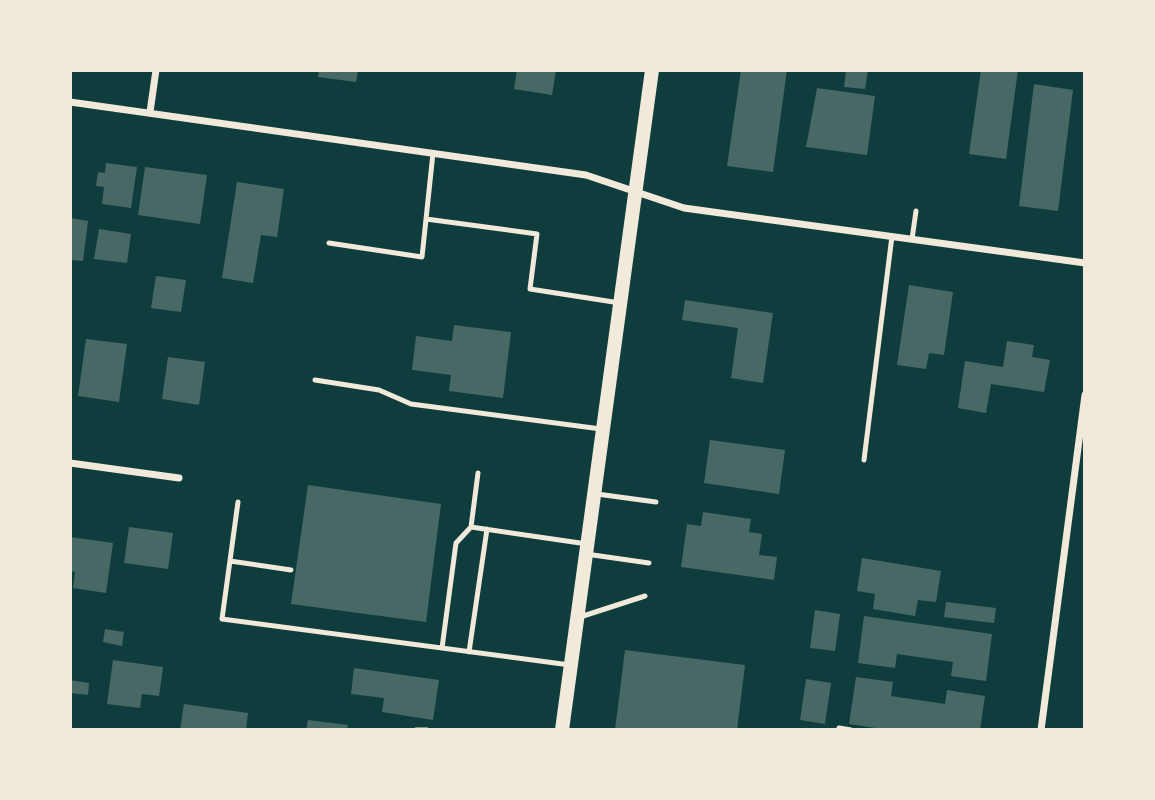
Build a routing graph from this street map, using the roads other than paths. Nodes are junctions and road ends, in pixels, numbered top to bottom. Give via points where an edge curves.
1 (156, 70) edge
2 (652, 70) edge
3 (70, 102) edge
4 (150, 112) junction
5 (433, 153) junction
6 (635, 191) junction
7 (916, 211) dead end
8 (426, 219) junction
9 (892, 236) junction
10 (912, 239) junction
11 (329, 243) dead end
12 (1085, 263) edge
13 (620, 303) junction
14 (315, 380) dead end
15 (1085, 395) edge
16 (603, 430) junction
17 (863, 460) dead end
18 (70, 463) edge
19 (478, 473) dead end
20 (179, 478) dead end
21 (594, 494) junction
22 (237, 502) dead end
23 (656, 502) dead end
24 (471, 527) junction
25 (487, 529) junction
26 (586, 549) junction
27 (230, 561) junction
28 (649, 563) dead end
29 (290, 569) dead end
30 (645, 596) dead end
31 (577, 618) junction
32 (442, 649) junction
33 (469, 652) junction
34 (570, 665) junction
35 (839, 728) edge
36 (416, 730) edge
37 (427, 730) edge
38 (562, 730) edge
39 (851, 730) edge
40 (1041, 730) edge

1 - 4 street
2 - 6 main road
3 - 4 street
4 - 5 street
5 - 6 street via 586,175
5 - 8 lane
6 - 9 street via 684,208
6 - 13 main road
7 - 10 lane
8 - 11 lane via 422,257
8 - 13 lane via 537,234 530,289
9 - 10 street
9 - 17 lane
10 - 12 street
13 - 16 main road
14 - 16 lane via 379,390 411,404
15 - 40 street
16 - 21 main road
18 - 20 street
19 - 24 lane
21 - 23 lane
21 - 26 main road
22 - 27 lane
24 - 25 lane
24 - 32 lane via 456,542
25 - 26 lane
25 - 33 lane
26 - 28 lane
26 - 31 main road
27 - 29 lane
27 - 32 lane via 222,620
30 - 31 lane
31 - 34 main road
32 - 33 lane
33 - 34 lane
34 - 38 main road
35 - 39 lane
36 - 37 lane

